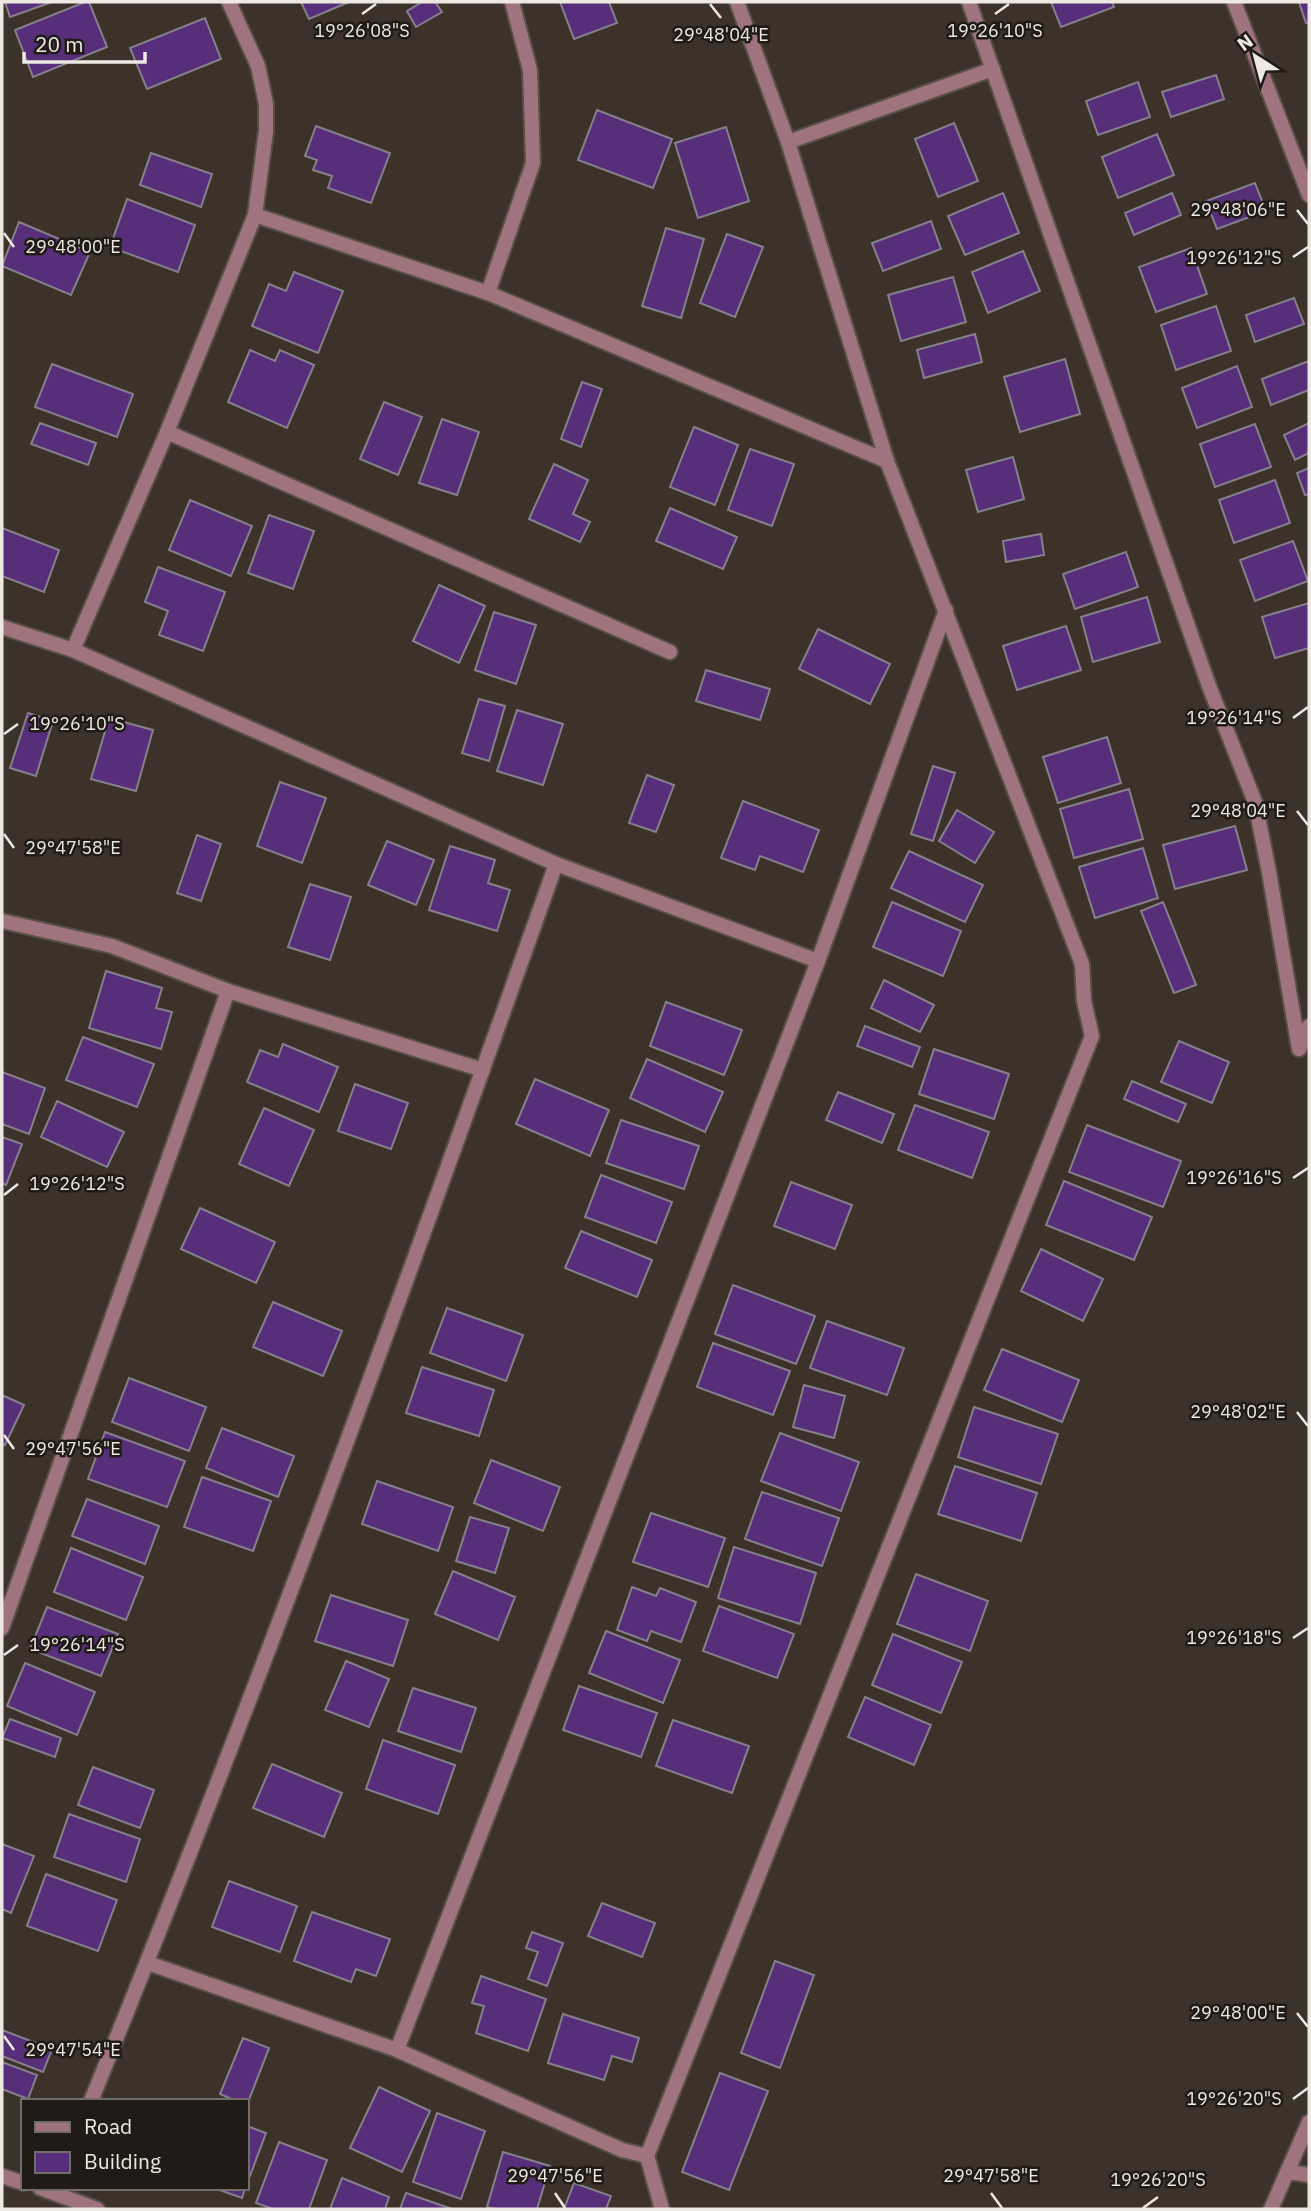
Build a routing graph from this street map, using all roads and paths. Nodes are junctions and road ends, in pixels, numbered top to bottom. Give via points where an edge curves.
1 (229, 2) edge
2 (512, 2) edge
3 (737, 2) edge
4 (969, 2) edge
5 (1234, 2) edge
6 (993, 69) junction
7 (788, 142) junction
8 (1309, 195) edge
9 (255, 215) junction
10 (488, 293) junction
11 (167, 432) junction
12 (887, 461) junction
13 (946, 610) junction
14 (2, 627) edge
15 (73, 650) junction
16 (670, 652) dead end
17 (556, 864) junction
18 (2, 921) edge
19 (818, 961) junction
20 (228, 991) junction
21 (1309, 1026) edge
22 (483, 1070) junction
23 (2, 1628) edge
24 (148, 1963) junction
25 (397, 2050) junction
26 (92, 2099) edge
27 (1309, 2122) edge
28 (647, 2156) junction
29 (1288, 2172) junction
30 (1309, 2175) edge
31 (2, 2176) edge
32 (21, 2182) edge
33 (50, 2190) edge
34 (97, 2209) edge
35 (662, 2209) edge
36 (1271, 2209) edge

1 - 9 street via 258,66 266,104
2 - 10 street via 530,70 533,163
3 - 7 street
4 - 6 street
5 - 8 street
6 - 7 street
6 - 21 street via 1205,673 1255,802 1299,1049
7 - 12 street
9 - 10 street
9 - 11 street
10 - 12 street
11 - 15 street
11 - 16 street
12 - 13 street
13 - 19 street
13 - 28 street via 1082,964 1084,1001 1093,1036
14 - 15 street
15 - 17 street
17 - 19 street
17 - 22 street
18 - 20 street via 112,946
19 - 25 street
20 - 22 street
20 - 23 street
22 - 24 street
24 - 25 street
24 - 26 street
25 - 28 street via 622,2150
27 - 29 street
28 - 35 street
29 - 30 street
29 - 36 street
31 - 32 street
33 - 34 street

